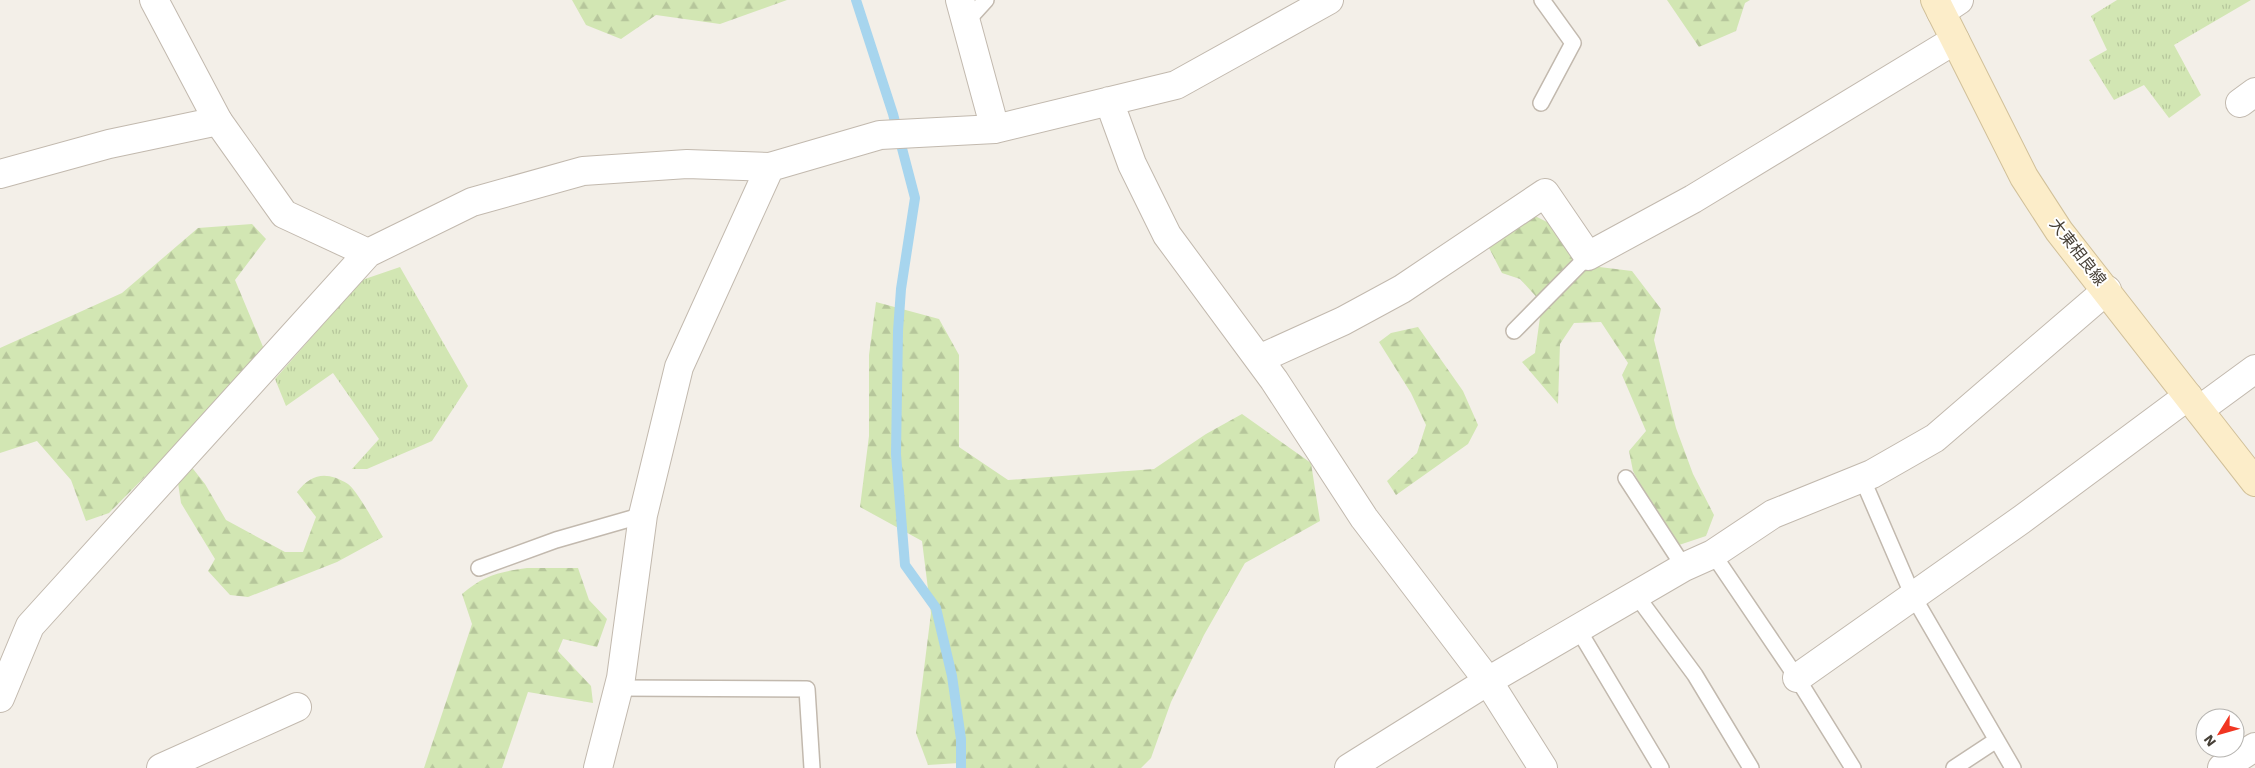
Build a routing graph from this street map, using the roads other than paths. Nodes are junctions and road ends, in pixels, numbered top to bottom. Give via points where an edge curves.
1 (154, 0) edge
2 (986, 0) edge
3 (1328, 0) edge
4 (1542, 0) edge
5 (1945, 4) edge
6 (963, 11) edge
7 (1955, 40) junction
8 (1109, 101) junction
9 (1541, 103) dead end
10 (218, 121) junction
11 (995, 129) junction
12 (770, 168) junction
13 (0, 174) edge
14 (368, 253) junction
15 (1588, 256) junction
16 (2107, 290) junction
17 (1514, 331) dead end
18 (1259, 359) junction
19 (2255, 369) edge
20 (2193, 403) junction
21 (2252, 474) edge
22 (1626, 478) dead end
23 (1862, 478) junction
24 (643, 515) junction
25 (1713, 554) junction
26 (1684, 567) junction
27 (480, 568) dead end
28 (1636, 595) junction
29 (1913, 596) junction
30 (1578, 628) junction
31 (1797, 678) junction
32 (1488, 681) junction
33 (618, 688) junction
34 (0, 698) edge
35 (296, 707) dead end
36 (1995, 741) junction
37 (2255, 746) edge
38 (161, 768) edge
39 (598, 768) edge
40 (812, 768) edge
41 (1349, 768) edge
42 (1543, 768) edge
43 (1661, 768) edge
44 (1751, 768) edge
45 (1853, 768) edge
46 (1954, 768) edge
47 (2012, 768) edge
48 (2222, 768) edge

1 - 10 street
2 - 6 lane
3 - 8 street via 1176,84
4 - 9 lane via 1573,43
5 - 7 main road, 大東相良線
6 - 11 street
7 - 15 street via 1693,199
7 - 16 main road, 大東相良線 via 2024,178 2059,230
8 - 11 street
8 - 18 street via 1132,164 1167,235
10 - 13 street via 109,144
10 - 14 street via 284,214
11 - 12 street via 883,134
12 - 14 street via 688,164 583,171 472,202
12 - 24 street via 679,366
14 - 34 street via 30,626
15 - 17 lane
15 - 18 street via 1545,193 1402,288 1343,321
16 - 20 main road, 大東相良線
16 - 23 street via 1935,438
18 - 32 street via 1364,518
19 - 20 street
20 - 21 main road, 大東相良線
20 - 29 street
22 - 26 lane
23 - 25 street via 1773,514
23 - 29 lane
24 - 27 lane via 556,540
24 - 33 street
25 - 26 street
25 - 31 lane
26 - 28 street
28 - 30 street
28 - 44 lane via 1695,675
29 - 31 street
29 - 36 lane
30 - 32 street
30 - 43 lane
31 - 45 lane
32 - 41 street
32 - 42 street
33 - 39 street
33 - 40 lane via 807,689
35 - 38 street
36 - 46 lane
36 - 47 lane
37 - 48 street

